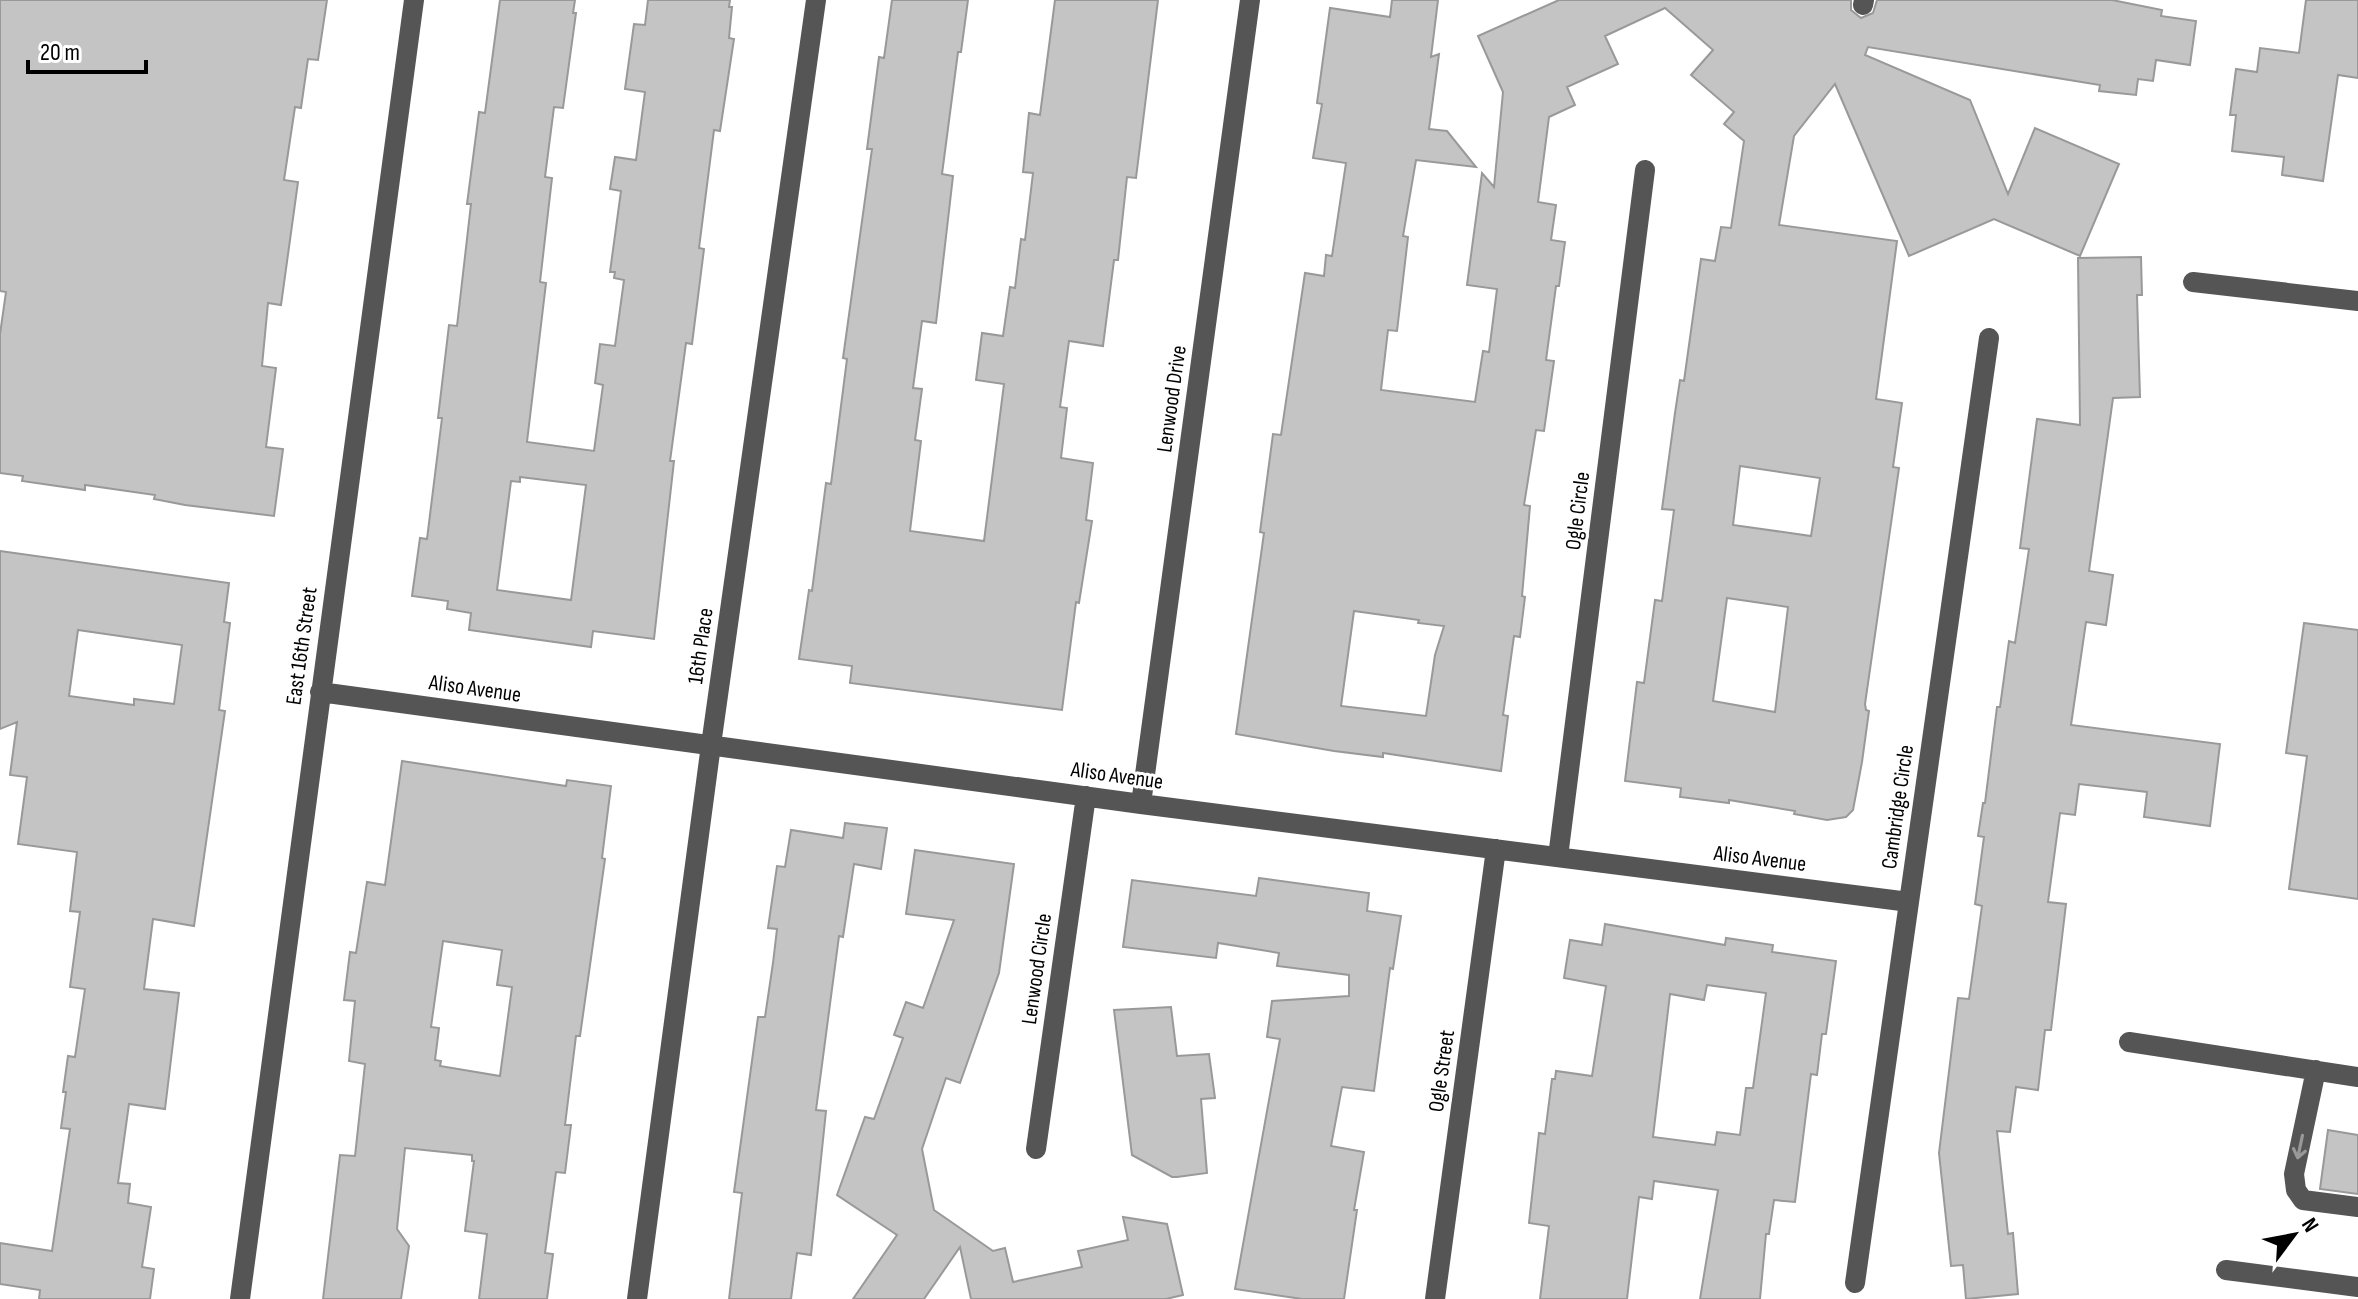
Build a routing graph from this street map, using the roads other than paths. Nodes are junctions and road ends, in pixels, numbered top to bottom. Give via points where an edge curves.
1 (414, 0) edge
2 (816, 0) edge
3 (1250, 0) edge
4 (1645, 170) dead end
5 (2193, 282) dead end
6 (2358, 301) edge
7 (1989, 338) dead end
8 (320, 692) junction
9 (711, 745) junction
10 (1086, 796) junction
11 (1141, 804) junction
12 (1496, 849) junction
13 (1558, 857) junction
14 (1909, 902) junction
15 (2129, 1042) dead end
16 (2316, 1070) junction
17 (2358, 1077) edge
18 (1036, 1149) dead end
19 (2358, 1207) edge
20 (2226, 1270) dead end
21 (1855, 1283) dead end
22 (2358, 1287) edge
23 (240, 1299) edge
24 (637, 1299) edge
25 (1435, 1299) edge

1 - 8 street, East 16th Street
2 - 9 street, 16th Place
3 - 11 street, Lenwood Drive
4 - 13 street, Ogle Circle
5 - 6 street
7 - 14 street, Cambridge Circle
8 - 9 street, Aliso Avenue
8 - 23 street, East 16th Street
9 - 10 street, Aliso Avenue
9 - 24 street, 16th Place
10 - 11 street, Aliso Avenue
10 - 18 street, Lenwood Circle
11 - 12 street, Aliso Avenue
12 - 13 street, Aliso Avenue
12 - 25 street, Ogle Street
13 - 14 street, Aliso Avenue
14 - 21 street, Cambridge Circle
15 - 16 street
16 - 17 street
16 -> 19 street via 2294,1174 2296,1190 2303,1200
20 - 22 street

